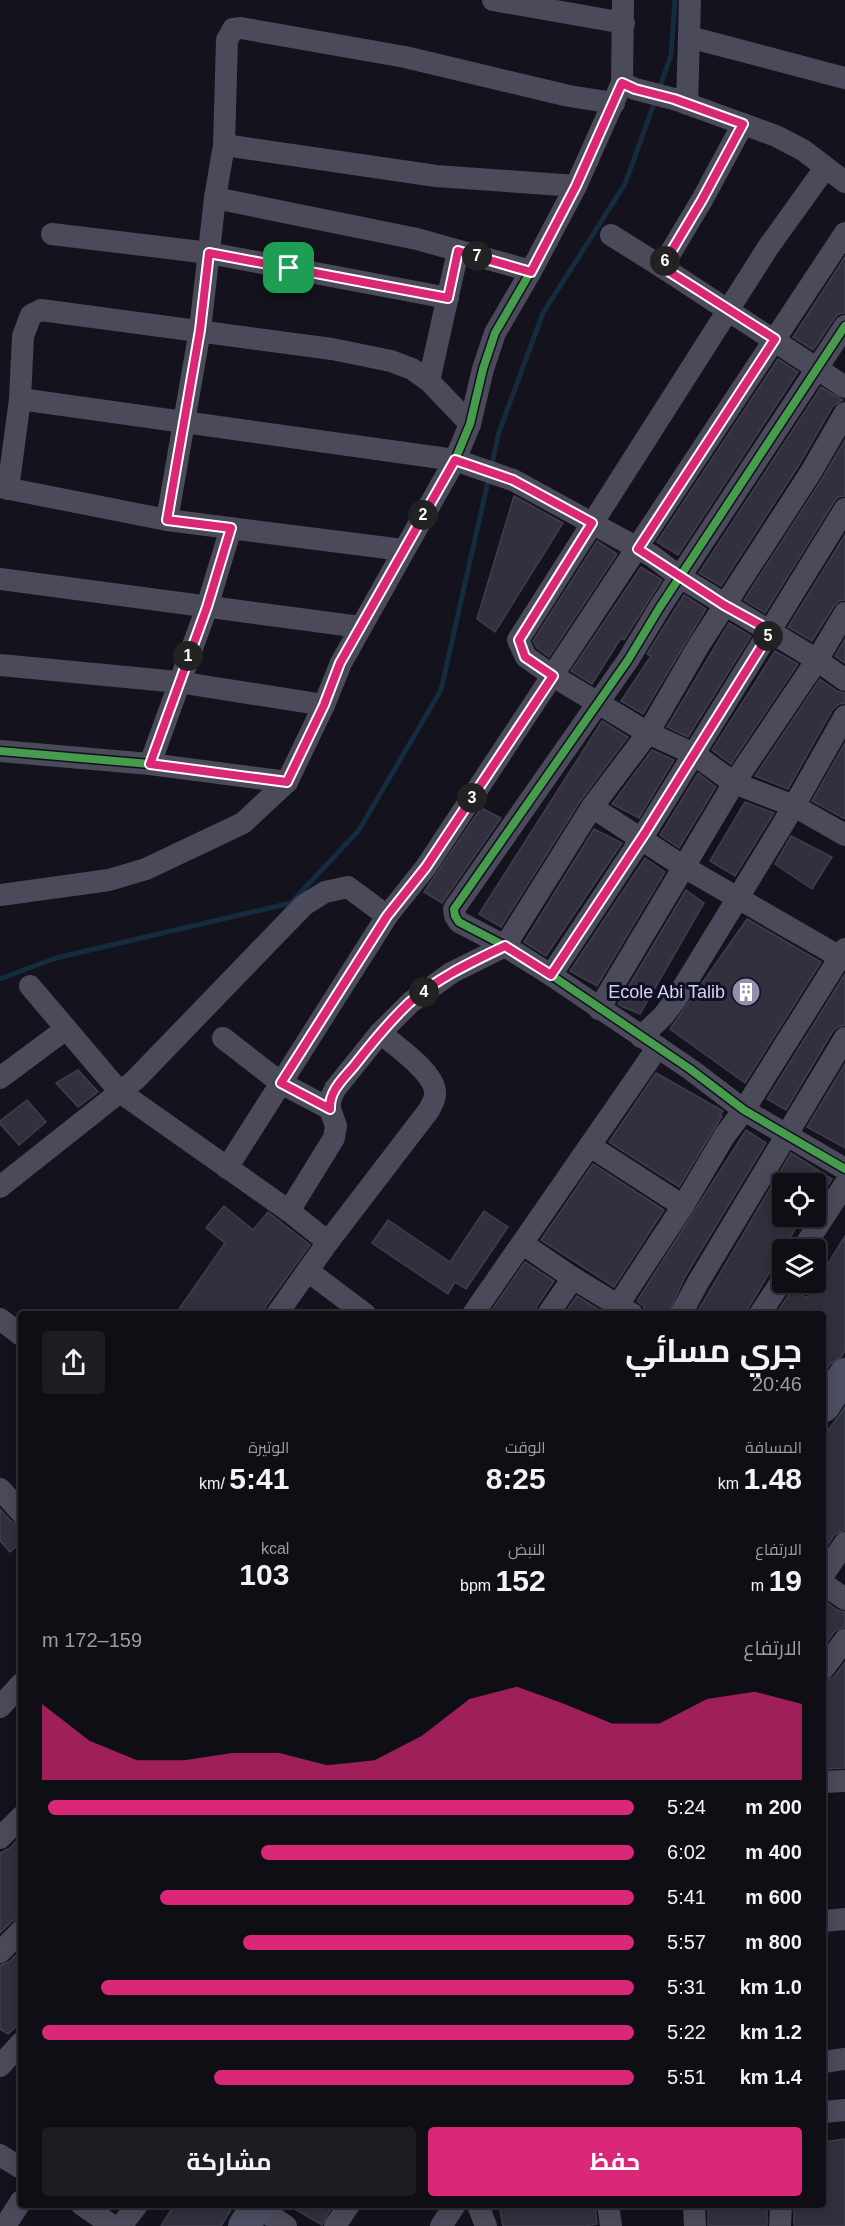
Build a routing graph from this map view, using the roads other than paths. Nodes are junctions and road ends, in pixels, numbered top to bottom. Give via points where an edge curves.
1 (494, 0) edge
2 (623, 0) edge
3 (690, 0) edge
4 (624, 23) junction
5 (689, 37) junction
6 (845, 78) edge
7 (623, 91) junction
8 (681, 101) junction
9 (743, 124) junction
10 (224, 145) junction
11 (825, 168) junction
12 (845, 182) edge
13 (576, 186) junction
14 (215, 198) junction
15 (845, 233) edge
16 (52, 234) dead end
17 (611, 235) dead end
18 (458, 251) junction
19 (209, 253) junction
20 (662, 267) junction
21 (531, 272) junction
22 (448, 298) junction
23 (728, 310) junction
24 (845, 326) edge
25 (200, 330) junction
26 (775, 339) junction
27 (818, 368) junction
28 (429, 381) junction
29 (845, 387) edge
30 (20, 399) junction
31 (845, 413) edge
32 (184, 423) junction
33 (470, 423) junction
34 (455, 460) junction
35 (4, 488) edge
36 (845, 509) edge
37 (167, 520) junction
38 (592, 523) junction
39 (231, 528) junction
40 (638, 549) junction
41 (403, 550) junction
42 (680, 578) junction
43 (0, 579) edge
44 (724, 605) junction
45 (207, 607) junction
46 (845, 613) edge
47 (360, 627) junction
48 (771, 631) junction
49 (817, 660) junction
50 (0, 665) edge
51 (553, 676) junction
52 (845, 680) edge
53 (178, 682) junction
54 (599, 702) junction
55 (324, 705) junction
56 (845, 716) edge
57 (648, 733) junction
58 (0, 751) edge
59 (694, 754) junction
60 (150, 764) junction
61 (287, 782) junction
62 (734, 783) junction
63 (794, 806) junction
64 (592, 807) junction
65 (845, 835) edge
66 (642, 838) junction
67 (684, 867) junction
68 (0, 895) edge
69 (738, 898) junction
70 (387, 916) junction
71 (505, 946) junction
72 (842, 953) edge
73 (551, 975) junction
74 (30, 986) dead end
75 (599, 1009) junction
76 (66, 1029) junction
77 (381, 1033) junction
78 (223, 1038) dead end
79 (845, 1038) edge
80 (650, 1042) junction
81 (0, 1078) edge
82 (281, 1083) junction
83 (120, 1092) junction
84 (330, 1109) junction
85 (744, 1110) junction
86 (785, 1136) junction
87 (590, 1146) junction
88 (227, 1168) junction
89 (845, 1169) edge
90 (845, 1184) edge
91 (0, 1187) edge
92 (683, 1206) junction
93 (289, 1211) junction
94 (809, 1239) edge
95 (328, 1242) junction
96 (523, 1244) junction
97 (308, 1271) junction
98 (573, 1278) junction
99 (774, 1293) edge
100 (625, 1310) edge
101 (279, 1311) edge
102 (361, 1311) edge
103 (475, 1311) edge
104 (550, 1311) edge
105 (683, 1311) edge
106 (762, 1311) edge
107 (0, 1319) edge
108 (18, 1333) edge
109 (845, 1374) edge
110 (826, 1403) edge
111 (0, 1490) edge
112 (18, 1509) edge
113 (845, 1543) edge
114 (826, 1571) edge
115 (826, 1585) edge
116 (845, 1599) edge
117 (845, 1640) edge
118 (826, 1665) edge
119 (18, 1687) edge
120 (0, 1707) edge
121 (845, 1781) edge
122 (826, 1782) edge
123 (18, 1820) edge
124 (0, 1838) edge
125 (845, 1919) edge
126 (826, 1922) edge
127 (18, 1934) edge
128 (0, 1952) edge
129 (845, 2059) edge
130 (826, 2062) edge
131 (845, 2110) edge
132 (826, 2112) edge
133 (0, 2155) edge
134 (18, 2166) edge
135 (18, 2205) edge
136 (86, 2208) edge
137 (135, 2208) edge
138 (347, 2208) edge
139 (453, 2208) edge
140 (479, 2208) edge
141 (608, 2208) edge
142 (694, 2208) edge
143 (781, 2208) edge
144 (254, 2211) edge
145 (5, 2226) edge
146 (113, 2226) edge
147 (121, 2226) edge
148 (286, 2226) edge
149 (334, 2226) edge
150 (441, 2226) edge
151 (486, 2226) edge
152 (611, 2226) edge
153 (695, 2226) edge
154 (780, 2226) edge

1 - 4 street
2 - 4 street
3 - 5 street
4 - 7 street
5 - 6 street
5 - 8 street
7 - 8 street
7 - 10 street via 570,96 405,57 233,29 227,40
7 - 13 street
8 - 9 street
9 - 11 street via 803,150
9 - 20 street
10 - 13 street via 436,176
10 - 14 street
11 - 12 street
11 - 23 street
13 - 21 street
14 - 18 street
14 - 19 street
15 - 26 street
16 - 19 street
17 - 20 street
18 - 21 street
18 - 22 street
19 - 22 street
19 - 25 street
20 - 23 street
21 - 33 street via 495,333
22 - 28 street
23 - 26 street
23 - 38 street
24 - 27 street
25 - 28 street via 391,361
25 - 30 street via 41,310 31,315 23,336
25 - 32 street
26 - 27 street
26 - 40 street
27 - 29 street
27 - 42 street
28 - 33 street
30 - 32 street
30 - 35 street
31 - 44 street
32 - 34 street
32 - 37 street
33 - 34 street
34 - 38 street via 513,480
34 - 41 street
35 - 37 street
36 - 48 street
37 - 39 street
38 - 40 street
38 - 51 street via 519,640 525,657
39 - 41 street
39 - 45 street
40 - 42 street
40 - 51 street
41 - 47 street
42 - 44 street
42 - 54 street
43 - 45 street
44 - 48 street
44 - 57 street
45 - 47 street
45 - 53 street
46 - 49 street
47 - 55 street via 340,663
48 - 49 street
48 - 59 street
49 - 52 street
49 - 62 street
50 - 53 street
51 - 54 street
51 - 70 street via 426,867
53 - 55 street
53 - 60 street
54 - 57 street
54 - 71 street via 454,909 459,922
55 - 61 street
56 - 63 street
57 - 59 street
57 - 64 street
58 - 60 street
59 - 62 street
59 - 66 street
60 - 61 street
61 - 68 street via 243,824 146,869 109,880
62 - 63 street
62 - 67 street
63 - 65 street
63 - 69 street
64 - 66 street
64 - 71 street
66 - 67 street
66 - 73 street
67 - 69 street
67 - 75 street
69 - 72 street
69 - 80 street
70 - 82 street
70 - 83 street via 348,887 325,892 304,904
71 - 73 street
71 - 77 street via 451,973 411,1002
72 - 85 street
73 - 75 street
74 - 76 street
75 - 80 street
76 - 81 street
76 - 83 street
77 - 84 street via 335,1089
77 - 95 street via 428,1074 436,1094 429,1110
78 - 82 street
79 - 86 street
80 - 85 street
80 - 87 street
82 - 84 street
82 - 88 street
83 - 88 street
83 - 91 street
84 - 93 street via 336,1125 334,1138
85 - 86 street
85 - 92 street
86 - 89 street
86 - 105 street
87 - 92 street
87 - 96 street
88 - 93 street
90 - 94 street
92 - 100 street
93 - 95 street
95 - 97 street
96 - 98 street
96 - 103 street
97 - 101 street
97 - 102 street
98 - 100 street
98 - 104 street
99 - 106 street
107 - 108 street
109 - 110 main road
111 - 112 street
113 - 114 street
115 - 116 street
117 - 118 street
119 - 120 street
121 - 122 street
123 - 124 street
125 - 126 street
127 - 128 street
129 - 130 street
131 - 132 street
133 - 134 street
135 - 145 street
136 - 146 street
137 - 147 street
138 - 149 street
139 - 150 street
140 - 151 street
141 - 152 street
142 - 153 street
143 - 154 street
144 - 148 street

